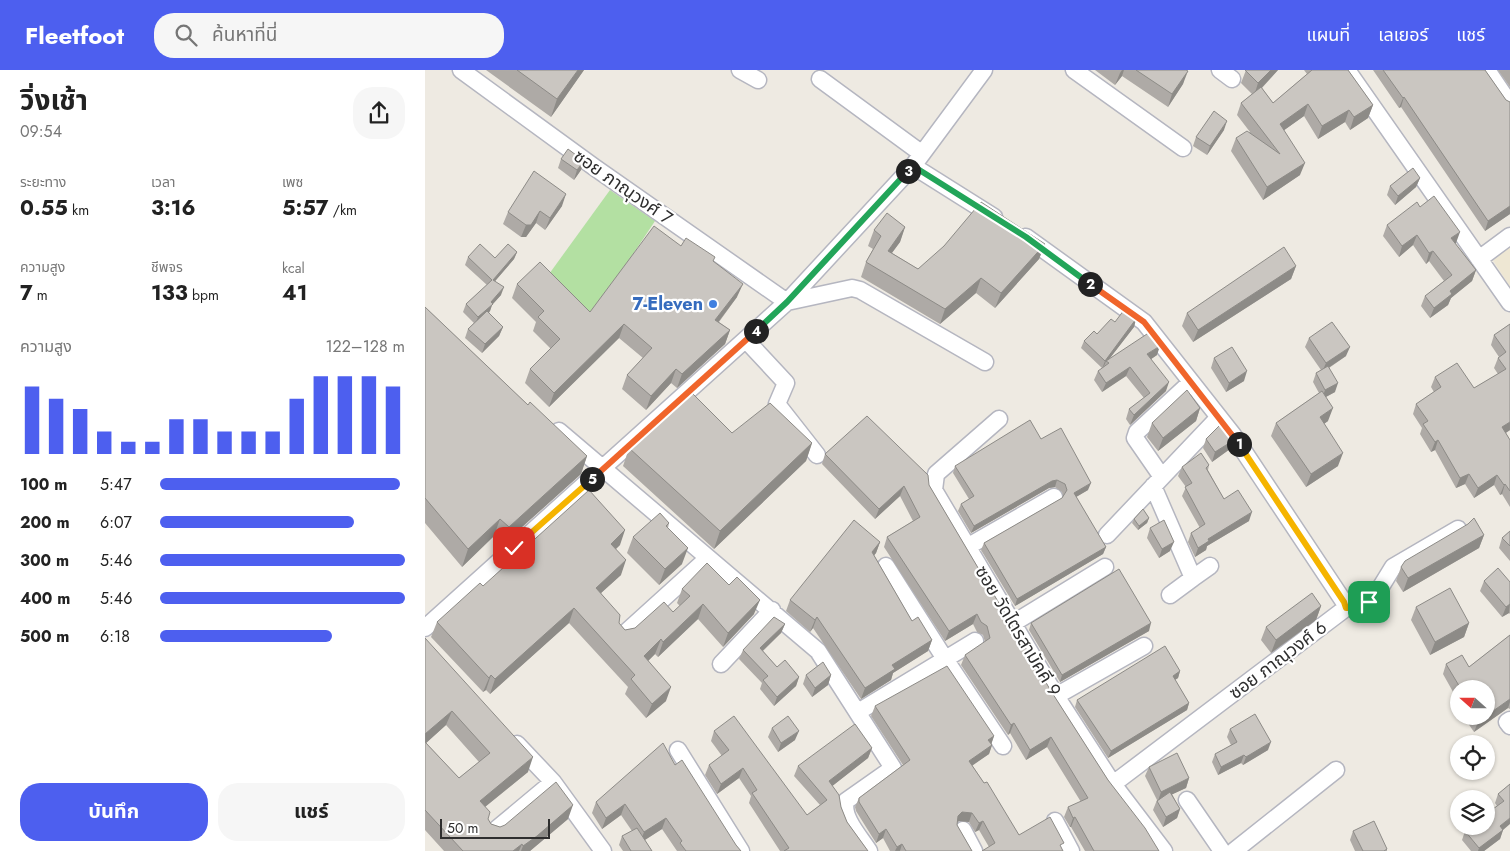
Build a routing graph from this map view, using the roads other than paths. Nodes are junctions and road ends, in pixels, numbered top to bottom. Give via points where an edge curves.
1 (461, 70) edge
2 (740, 70) edge
3 (984, 70) edge
4 (1074, 70) edge
5 (1347, 70) edge
6 (1487, 70) edge
7 (820, 78) dead end
8 (758, 80) dead end
9 (1510, 104) edge
10 (1183, 148) dead end
11 (917, 159) junction
12 (1510, 236) edge
13 (1479, 259) junction
14 (787, 302) junction
15 (1510, 303) edge
16 (746, 340) junction
17 (985, 362) dead end
18 (1191, 382) junction
19 (1219, 417) junction
20 (999, 419) dead end
21 (545, 420) edge
22 (817, 455) dead end
23 (604, 469) junction
24 (1158, 481) junction
25 (1054, 497) dead end
26 (1458, 529) edge
27 (1107, 535) dead end
28 (967, 547) junction
29 (708, 558) junction
30 (886, 566) dead end
31 (1210, 566) dead end
32 (1105, 567) dead end
33 (1193, 578) junction
34 (1170, 595) dead end
35 (1346, 608) junction
36 (772, 610) junction
37 (1013, 624) junction
38 (425, 628) edge
39 (623, 634) edge
40 (975, 641) dead end
41 (1144, 646) dead end
42 (945, 659) junction
43 (721, 664) dead end
44 (1056, 696) junction
45 (858, 712) junction
46 (1510, 720) edge
47 (1510, 726) edge
48 (506, 731) edge
49 (1003, 746) dead end
50 (678, 750) dead end
51 (1336, 770) dead end
52 (553, 782) junction
53 (1113, 784) junction
54 (1187, 800) dead end
55 (1055, 821) dead end
56 (963, 830) dead end
57 (493, 832) edge
58 (603, 851) edge
59 (741, 851) edge
60 (869, 851) edge
61 (974, 851) edge
62 (1071, 851) edge
63 (1164, 851) edge
64 (1222, 851) edge
65 (1233, 851) edge

1 - 14 street, ซอย ภาณุวงศ์ 7
2 - 8 street
3 - 11 street
4 - 10 street
5 - 13 street
6 - 9 street
7 - 11 street
11 - 14 street
11 - 18 street via 1144,322
12 - 13 street
13 - 15 street
14 - 16 street
14 - 17 street via 852,288 860,290
16 - 22 street via 786,383 777,406
16 - 23 street
18 - 19 street
18 - 24 street via 1137,432 1135,438
19 - 24 street
19 - 35 street
20 - 28 street, ซอย วัดไตรสามัคคี 9 via 943,467 934,481 934,490
21 - 23 street
23 - 29 street
23 - 38 street
24 - 27 street
24 - 33 street
25 - 28 street
26 - 35 street, ซอย ภาณุวงศ์ 6 via 1393,567 1374,598 1357,608
28 - 37 street, ซอย วัดไตรสามัคคี 9
29 - 36 street
29 - 39 street
30 - 42 street
31 - 33 street
32 - 37 street
33 - 34 street
35 - 53 street, ซอย ภาณุวงศ์ 6
36 - 43 street
36 - 45 street via 818,651
37 - 44 street, ซอย วัดไตรสามัคคี 9
40 - 42 street
41 - 44 street
42 - 45 street
42 - 49 street
44 - 53 street, ซอย วัดไตรสามัคคี 9
45 - 60 street via 893,768 846,801 844,807
46 - 47 street via 1507,722
48 - 52 street
50 - 59 street
51 - 65 street
52 - 57 street
52 - 58 street
53 - 63 street, ซอย วัดไตรสามัคคี 9
54 - 64 street
55 - 62 street
56 - 61 street

